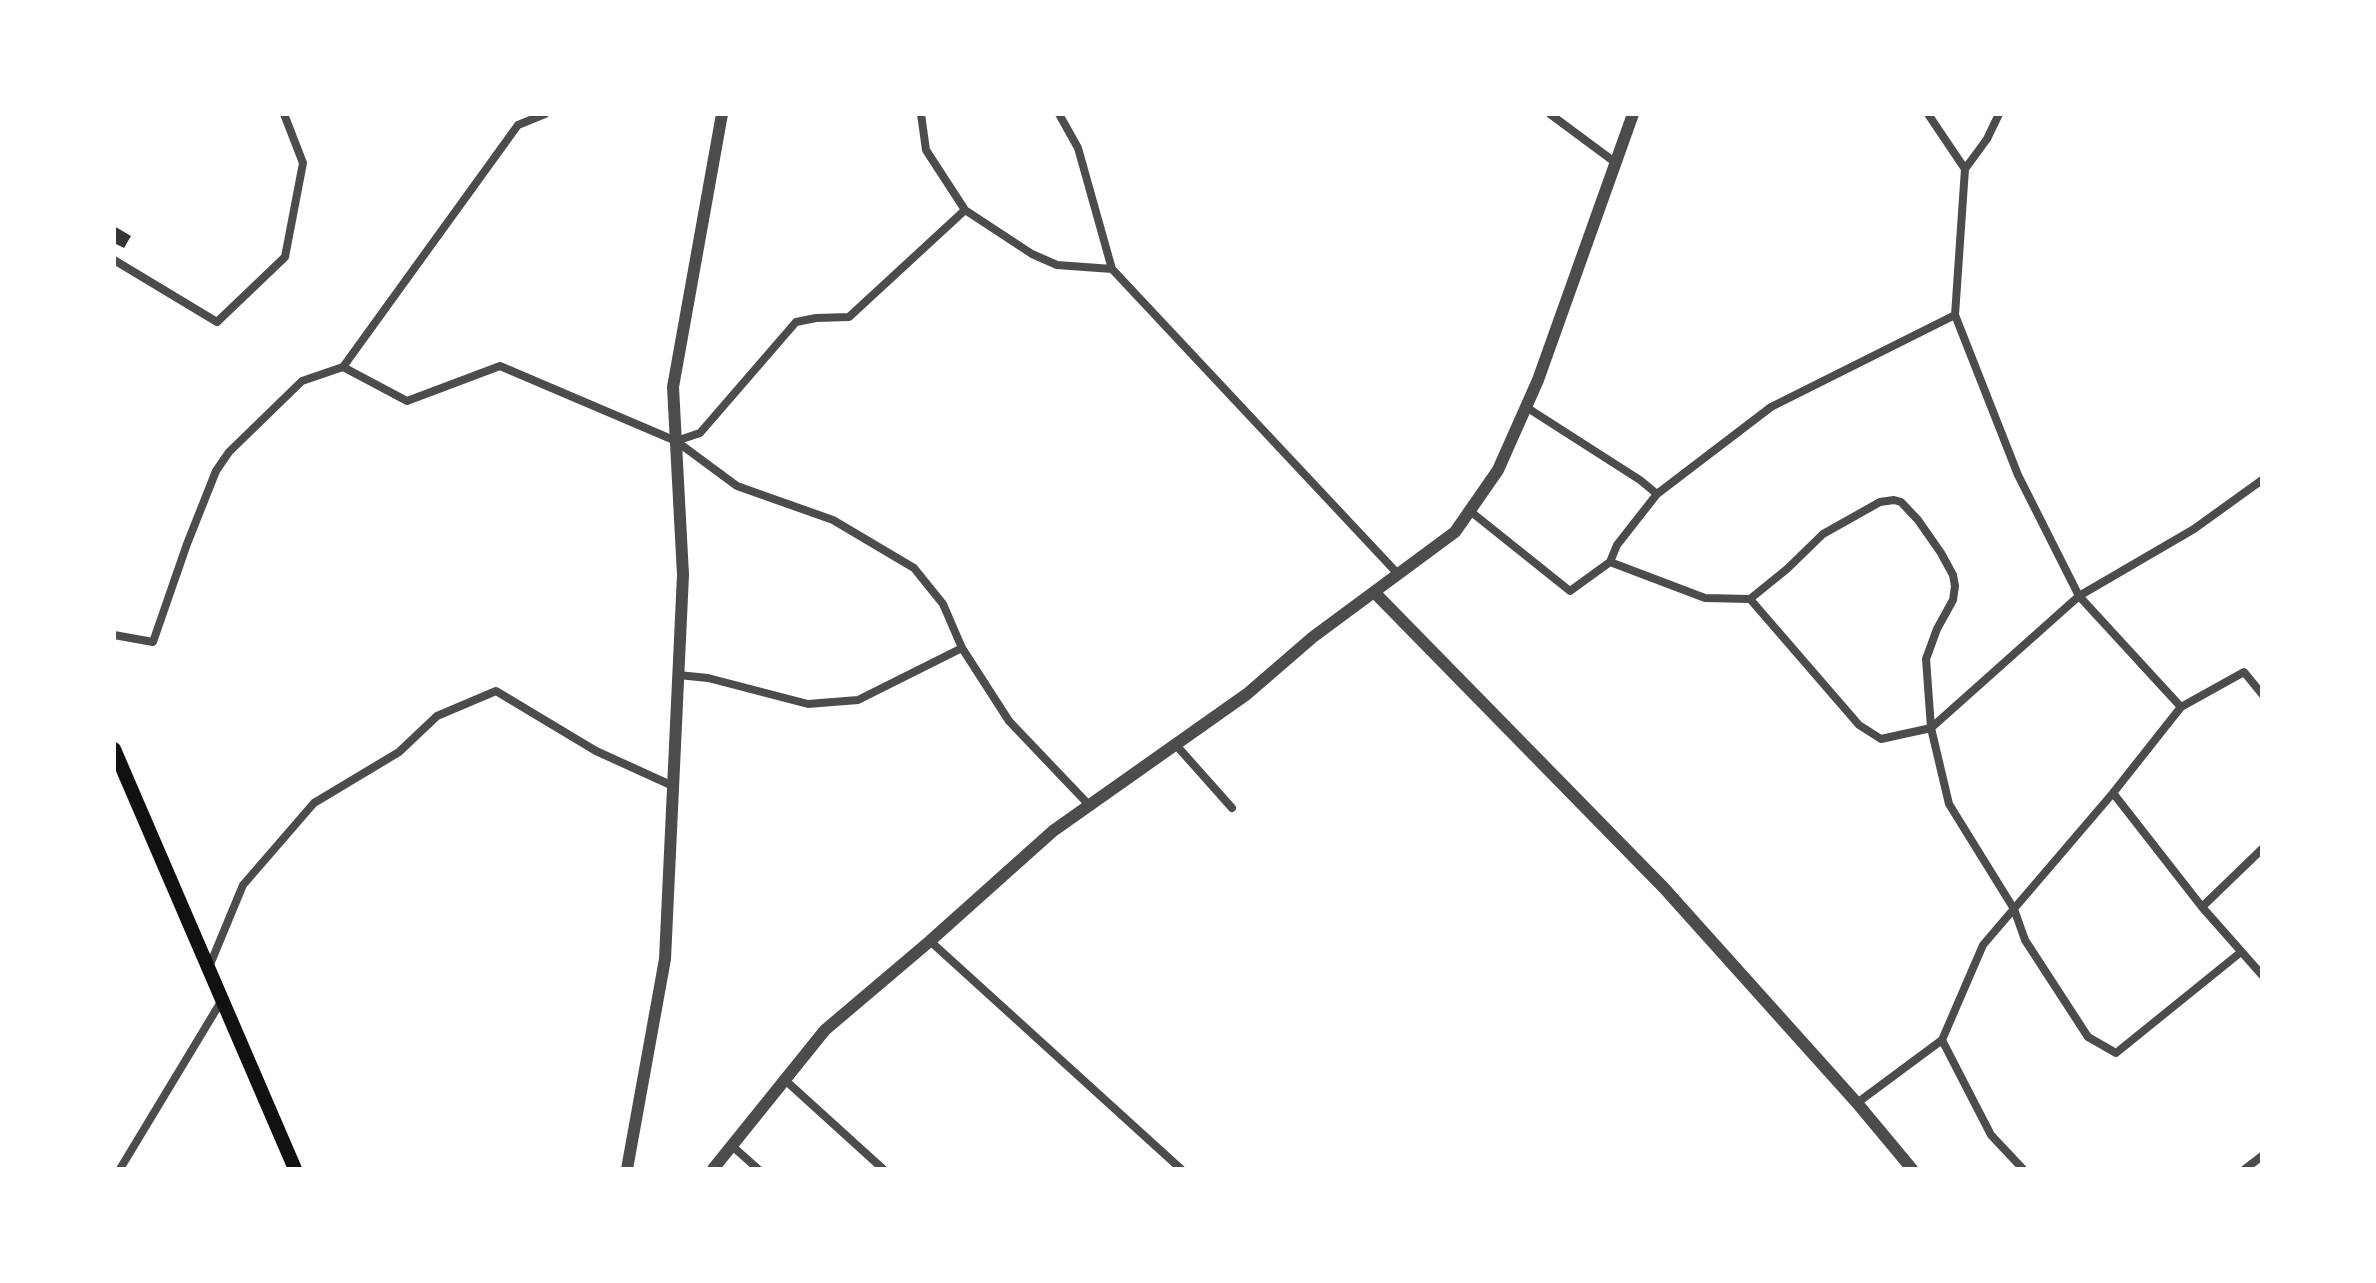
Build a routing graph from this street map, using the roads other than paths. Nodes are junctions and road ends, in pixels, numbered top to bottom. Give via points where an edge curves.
1 (284, 114) edge
2 (545, 114) edge
3 (722, 114) edge
4 (921, 114) edge
5 (1059, 114) edge
6 (1550, 114) edge
7 (1633, 114) edge
8 (1928, 114) edge
9 (1999, 114) edge
10 (1616, 163) junction
11 (1965, 169) junction
12 (965, 210) junction
13 (114, 260) edge
14 (1112, 269) junction
15 (1955, 315) junction
16 (343, 367) junction
17 (1526, 407) junction
18 (676, 441) junction
19 (2262, 480) edge
20 (1657, 494) junction
21 (1470, 511) junction
22 (1610, 562) junction
23 (1398, 574) junction
24 (1374, 592) junction
25 (2079, 596) junction
26 (1750, 599) junction
27 (114, 635) edge
28 (962, 648) junction
29 (678, 675) junction
30 (2262, 694) edge
31 (2181, 707) junction
32 (1931, 728) junction
33 (1176, 745) junction
34 (114, 749) edge
35 (673, 786) junction
36 (2113, 793) junction
37 (1090, 806) junction
38 (1232, 808) dead end
39 (2262, 849) edge
40 (2202, 907) junction
41 (2014, 909) junction
42 (930, 941) junction
43 (2241, 952) junction
44 (208, 967) junction
45 (2262, 975) edge
46 (222, 1000) junction
47 (1942, 1040) junction
48 (785, 1080) junction
49 (1857, 1103) junction
50 (731, 1145) junction
51 (2262, 1156) edge
52 (120, 1169) edge
53 (295, 1169) edge
54 (627, 1169) edge
55 (713, 1169) edge
56 (758, 1169) edge
57 (883, 1169) edge
58 (1181, 1169) edge
59 (1912, 1169) edge
60 (2023, 1169) edge
61 (2245, 1169) edge

1 - 13 street via 303,163 285,257 217,322
2 - 16 street via 518,125
3 - 18 street via 673,387
4 - 12 street via 926,150
5 - 14 street via 1078,148
6 - 10 street
7 - 10 street
8 - 11 street
9 - 11 street
10 - 17 street
11 - 15 street
12 - 14 street via 1057,265
12 - 18 street via 849,317 796,322 700,433
14 - 23 street
15 - 20 street via 1771,407
15 - 25 street via 2018,475
16 - 18 street via 407,401 500,366
16 - 27 street via 302,381 229,452 216,471 153,642
17 - 20 street
17 - 21 street via 1498,470
18 - 28 street via 737,486 833,520 914,568 943,604
18 - 29 street via 683,575
19 - 25 street via 2194,529
20 - 22 street
21 - 22 street via 1570,591
21 - 23 street via 1455,532
22 - 26 street via 1705,598
23 - 24 street
24 - 33 street
24 - 49 street via 1664,888
25 - 31 street
25 - 32 street
26 - 32 street via 1859,725 1881,739
26 - 32 street via 1823,534 1880,502 1901,502 1941,553 1955,586 1926,659
28 - 29 street via 858,700 808,704
28 - 37 street via 1009,721
29 - 35 street
30 - 31 street via 2244,672
31 - 36 street
32 - 41 street via 1949,804
33 - 37 street
33 - 38 street
34 - 44 main road
35 - 44 street via 596,751 496,691 437,716 399,752 314,803 243,885
35 - 54 street via 665,959
36 - 40 street
36 - 41 street
37 - 42 street via 1053,831
39 - 40 street
40 - 43 street
41 - 43 street via 2025,940 2088,1037 2116,1053
41 - 47 street via 1983,945
42 - 48 street via 825,1030
42 - 58 street
43 - 45 street
44 - 46 main road
46 - 52 street
46 - 53 main road
47 - 49 street
47 - 60 street via 1991,1135
48 - 50 street
48 - 57 street
49 - 59 street
50 - 55 street
50 - 56 street
51 - 61 street

